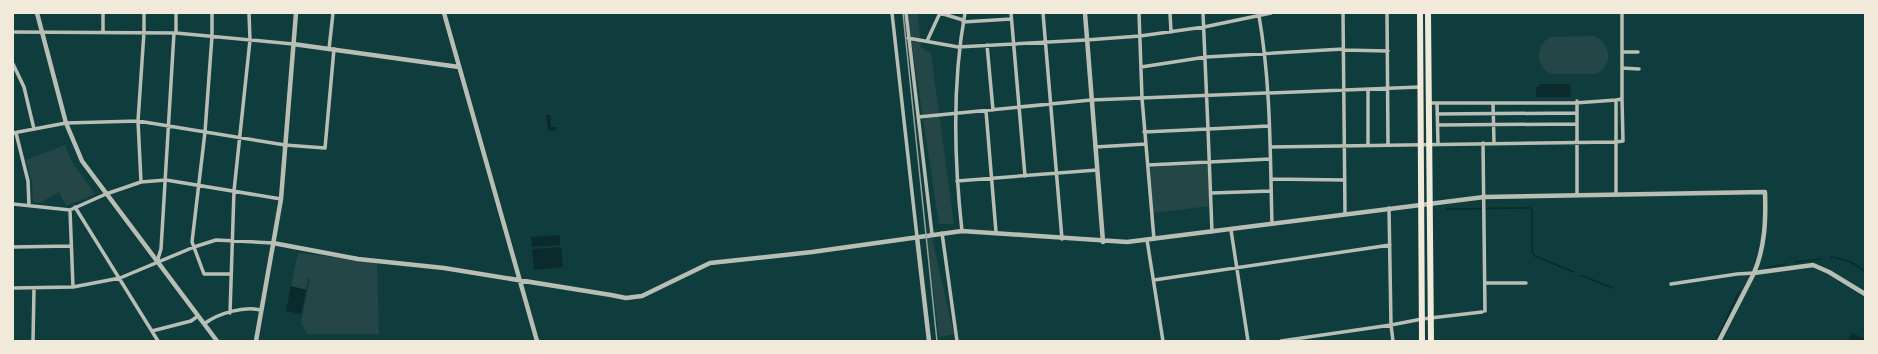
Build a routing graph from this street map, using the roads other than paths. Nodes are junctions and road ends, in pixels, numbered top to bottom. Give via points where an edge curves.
1 (37, 13) edge
2 (103, 13) edge
3 (144, 13) edge
4 (176, 13) edge
5 (212, 13) edge
6 (249, 13) edge
7 (296, 13) edge
8 (334, 13) edge
9 (444, 13) edge
10 (892, 13) edge
11 (906, 13) edge
12 (964, 13) edge
13 (1011, 13) edge
14 (1043, 13) edge
15 (1085, 13) edge
16 (1139, 13) edge
17 (1170, 13) edge
18 (1203, 13) edge
19 (1271, 13) edge
20 (1343, 13) edge
21 (1387, 13) edge
22 (1420, 13) edge
23 (1428, 13) edge
24 (1622, 13) edge
25 (1259, 16) junction
26 (1011, 19) junction
27 (963, 21) junction
28 (1204, 27) junction
29 (13, 32) edge
30 (144, 32) junction
31 (1171, 32) junction
32 (42, 33) junction
33 (103, 33) junction
34 (175, 33) junction
35 (212, 36) junction
36 (1140, 36) junction
37 (908, 38) junction
38 (250, 40) junction
39 (1086, 40) junction
40 (927, 41) junction
41 (1046, 42) junction
42 (293, 44) junction
43 (1013, 44) junction
44 (987, 46) junction
45 (958, 47) junction
46 (331, 49) junction
47 (1343, 50) junction
48 (1388, 51) junction
49 (1622, 52) junction
50 (1638, 52) dead end
51 (1266, 53) junction
52 (1206, 57) junction
53 (13, 64) edge
54 (460, 67) junction
55 (1141, 67) junction
56 (1622, 68) junction
57 (1639, 69) dead end
58 (1420, 87) junction
59 (1388, 88) junction
60 (1343, 89) junction
61 (1368, 89) junction
62 (1268, 93) junction
63 (1207, 96) junction
64 (1142, 98) junction
65 (1622, 99) junction
66 (1091, 100) junction
67 (1616, 100) junction
68 (1577, 101) junction
69 (1429, 103) junction
70 (1437, 103) junction
71 (1493, 103) junction
72 (1052, 104) junction
73 (1019, 107) junction
74 (993, 110) junction
75 (986, 111) junction
76 (1493, 113) junction
77 (1577, 113) junction
78 (957, 114) junction
79 (1437, 114) junction
80 (918, 117) junction
81 (1616, 117) junction
82 (1624, 117) junction
83 (138, 121) junction
84 (66, 123) junction
85 (1494, 124) junction
86 (1577, 124) junction
87 (1438, 125) junction
88 (169, 126) junction
89 (1269, 126) junction
90 (34, 128) junction
91 (1208, 129) junction
92 (205, 132) junction
93 (1144, 132) junction
94 (15, 133) edge
95 (239, 138) junction
96 (1577, 142) junction
97 (1616, 142) junction
98 (1483, 143) junction
99 (1494, 143) junction
100 (1146, 144) junction
101 (1421, 144) junction
102 (1429, 144) junction
103 (1438, 144) junction
104 (285, 145) junction
105 (1344, 145) junction
106 (1368, 145) junction
107 (1388, 145) junction
108 (1270, 146) junction
109 (1095, 147) junction
110 (1270, 159) junction
111 (1209, 162) junction
112 (1148, 166) junction
113 (1097, 170) junction
114 (1056, 174) junction
115 (1025, 176) junction
116 (992, 178) junction
117 (1271, 179) junction
118 (166, 180) junction
119 (1345, 180) junction
120 (957, 181) junction
121 (141, 182) junction
122 (199, 186) junction
123 (234, 191) junction
124 (1271, 191) junction
125 (1212, 193) junction
126 (106, 194) junction
127 (1616, 194) junction
128 (1577, 195) junction
129 (1484, 197) junction
130 (281, 198) junction
131 (13, 204) edge
132 (1421, 204) junction
133 (1429, 204) junction
134 (29, 206) junction
135 (75, 207) junction
136 (1389, 208) junction
137 (70, 210) junction
138 (1345, 214) junction
139 (1272, 224) junction
140 (1231, 230) junction
141 (962, 231) junction
142 (996, 232) junction
143 (1212, 232) junction
144 (942, 233) junction
145 (932, 234) junction
146 (917, 237) junction
147 (1062, 239) junction
148 (1154, 239) junction
149 (232, 240) junction
150 (1147, 240) junction
151 (1103, 242) junction
152 (273, 243) junction
153 (1390, 245) junction
154 (71, 246) junction
155 (13, 247) edge
156 (194, 247) junction
157 (157, 262) junction
158 (1237, 268) junction
159 (1754, 273) junction
160 (231, 274) junction
161 (120, 278) junction
162 (520, 280) junction
163 (1154, 280) junction
164 (1485, 283) junction
165 (1526, 283) dead end
166 (1672, 284) dead end
167 (73, 287) junction
168 (13, 288) edge
169 (34, 288) junction
170 (1865, 294) edge
171 (261, 310) junction
172 (230, 313) junction
173 (198, 316) junction
174 (1422, 319) junction
175 (1430, 319) junction
176 (204, 324) junction
177 (1391, 325) junction
178 (152, 331) junction
179 (33, 341) edge
180 (158, 341) edge
181 (217, 341) edge
182 (256, 341) edge
183 (537, 341) edge
184 (929, 341) edge
185 (957, 341) edge
186 (1163, 341) edge
187 (1248, 341) edge
188 (1281, 341) edge
189 (1393, 341) edge
190 (1422, 341) edge
191 (1431, 341) edge
192 (1719, 341) edge

1 - 32 street
2 - 33 street
3 - 30 street
4 - 34 street
5 - 35 street
6 - 38 street
7 - 42 street
8 - 46 street
9 - 54 street
10 - 146 street
11 - 37 street
12 - 27 street
13 - 26 street
14 - 41 street
15 - 39 street
16 - 36 street
17 - 31 street
18 - 28 street
19 - 25 street
20 - 47 street
21 - 48 street
22 - 58 highway
23 - 69 highway
24 - 49 street
25 - 28 street
25 - 51 street
26 - 27 street
26 - 43 street
27 - 40 street via 940,14
27 - 45 street
28 - 31 street
28 - 52 street
29 - 32 street
30 - 33 street
30 - 34 street
30 - 83 street
31 - 36 street
32 - 33 street
32 - 84 street
34 - 35 street
34 - 88 street
35 - 38 street
35 - 92 street
36 - 39 street
36 - 55 street
37 - 40 street
37 - 80 street
38 - 42 street
38 - 95 street
39 - 41 street
39 - 66 street
40 - 45 street
41 - 43 street
41 - 72 street
42 - 46 street
42 - 104 street
43 - 44 street
43 - 73 street
44 - 45 street
44 - 74 street
45 - 78 street
46 - 54 street
46 - 104 street via 325,148
47 - 48 street
47 - 51 street
47 - 60 street
48 - 59 street
49 - 50 street
49 - 56 street
51 - 52 street
51 - 62 street
52 - 55 street
52 - 63 street
53 - 90 street via 24,87
54 - 162 street
55 - 64 street
56 - 57 street
56 - 65 street
58 - 59 street
58 - 101 highway
59 - 61 street
59 - 107 street
60 - 61 street
60 - 62 street
60 - 105 street
61 - 106 street
62 - 63 street
62 - 89 street
63 - 64 street
63 - 91 street
64 - 66 street
64 - 93 street
65 - 67 street
65 - 82 street
66 - 72 street
66 - 109 street
67 - 68 street
67 - 81 street
68 - 71 street
68 - 77 street
69 - 70 street
69 - 102 highway
70 - 71 street
70 - 79 street
71 - 76 street
72 - 73 street
72 - 114 street
73 - 74 street
73 - 115 street
74 - 75 street
75 - 78 street
75 - 116 street
76 - 77 street
76 - 79 street
76 - 85 street
77 - 86 street
78 - 80 street
78 - 120 street
79 - 87 street
80 - 145 street
81 - 82 street
81 - 97 street
82 - 97 street via 1623,141
83 - 84 street
83 - 88 street
83 - 121 street
84 - 90 street
84 - 126 street via 82,161
85 - 86 street
85 - 87 street
85 - 99 street
86 - 96 street
87 - 103 street
88 - 92 street
88 - 118 street
89 - 91 street
89 - 108 street
90 - 94 street
91 - 93 street
91 - 111 street
92 - 95 street
92 - 122 street
93 - 100 street
94 - 134 street via 28,181
95 - 104 street
95 - 123 street
96 - 97 street
96 - 99 street
96 - 128 street
97 - 127 street
98 - 99 street
98 - 103 street
98 - 129 street
100 - 109 street
100 - 112 street
101 - 102 street
101 - 107 street
101 - 132 highway
102 - 103 street
102 - 133 highway
104 - 130 street
105 - 106 street
105 - 108 street
105 - 119 street
106 - 107 street
108 - 110 street
109 - 113 street
110 - 111 street
110 - 117 street
111 - 112 street
111 - 125 street
112 - 148 street
113 - 114 street
113 - 151 street
114 - 115 street
114 - 147 street
115 - 116 street
116 - 120 street
116 - 142 street
117 - 119 street
117 - 124 street
118 - 121 street
118 - 122 street
118 - 157 street via 161,249
119 - 138 street
120 - 141 street
121 - 126 street
122 - 123 street
122 - 156 street via 192,242
123 - 130 street
123 - 149 street
124 - 125 street
124 - 139 street
125 - 143 street
126 - 135 street
126 - 157 street
127 - 128 street
127 - 159 street via 1765,192 1765,233
128 - 129 street
129 - 133 street
129 - 164 street
130 - 152 street
131 - 134 street
132 - 133 street
132 - 136 street
132 - 174 highway
133 - 175 highway
134 - 137 street
135 - 137 street
135 - 161 street
136 - 138 street
136 - 153 street
137 - 154 street
138 - 139 street
139 - 140 street
140 - 143 street
140 - 158 street
141 - 142 street
141 - 144 street
142 - 147 street
143 - 148 street
144 - 145 street
144 - 185 street
145 - 146 street
146 - 162 street via 710,263 656,291 636,298
146 - 184 street
147 - 151 street
148 - 150 street
149 - 152 street
149 - 156 street via 216,240
149 - 160 street
150 - 151 street
150 - 163 street
152 - 162 street via 358,259 407,263
152 - 171 street
153 - 158 street
153 - 177 street
154 - 155 street
154 - 167 street
156 - 157 street
156 - 160 street via 204,274
157 - 161 street
157 - 173 street
158 - 163 street
158 - 187 street
159 - 166 street
159 - 170 street via 1813,266 1829,272
159 - 192 street
160 - 172 street
161 - 167 street
161 - 178 street
162 - 183 street
163 - 186 street
164 - 165 street
164 - 175 street via 1484,312
167 - 169 street
168 - 169 street
169 - 179 street
171 - 172 street via 250,307
171 - 182 street
172 - 176 street via 211,318
173 - 176 street
173 - 178 street
174 - 175 street
174 - 177 street
174 - 190 highway
175 - 191 highway
176 - 181 street
177 - 188 street
177 - 189 street
178 - 180 street

